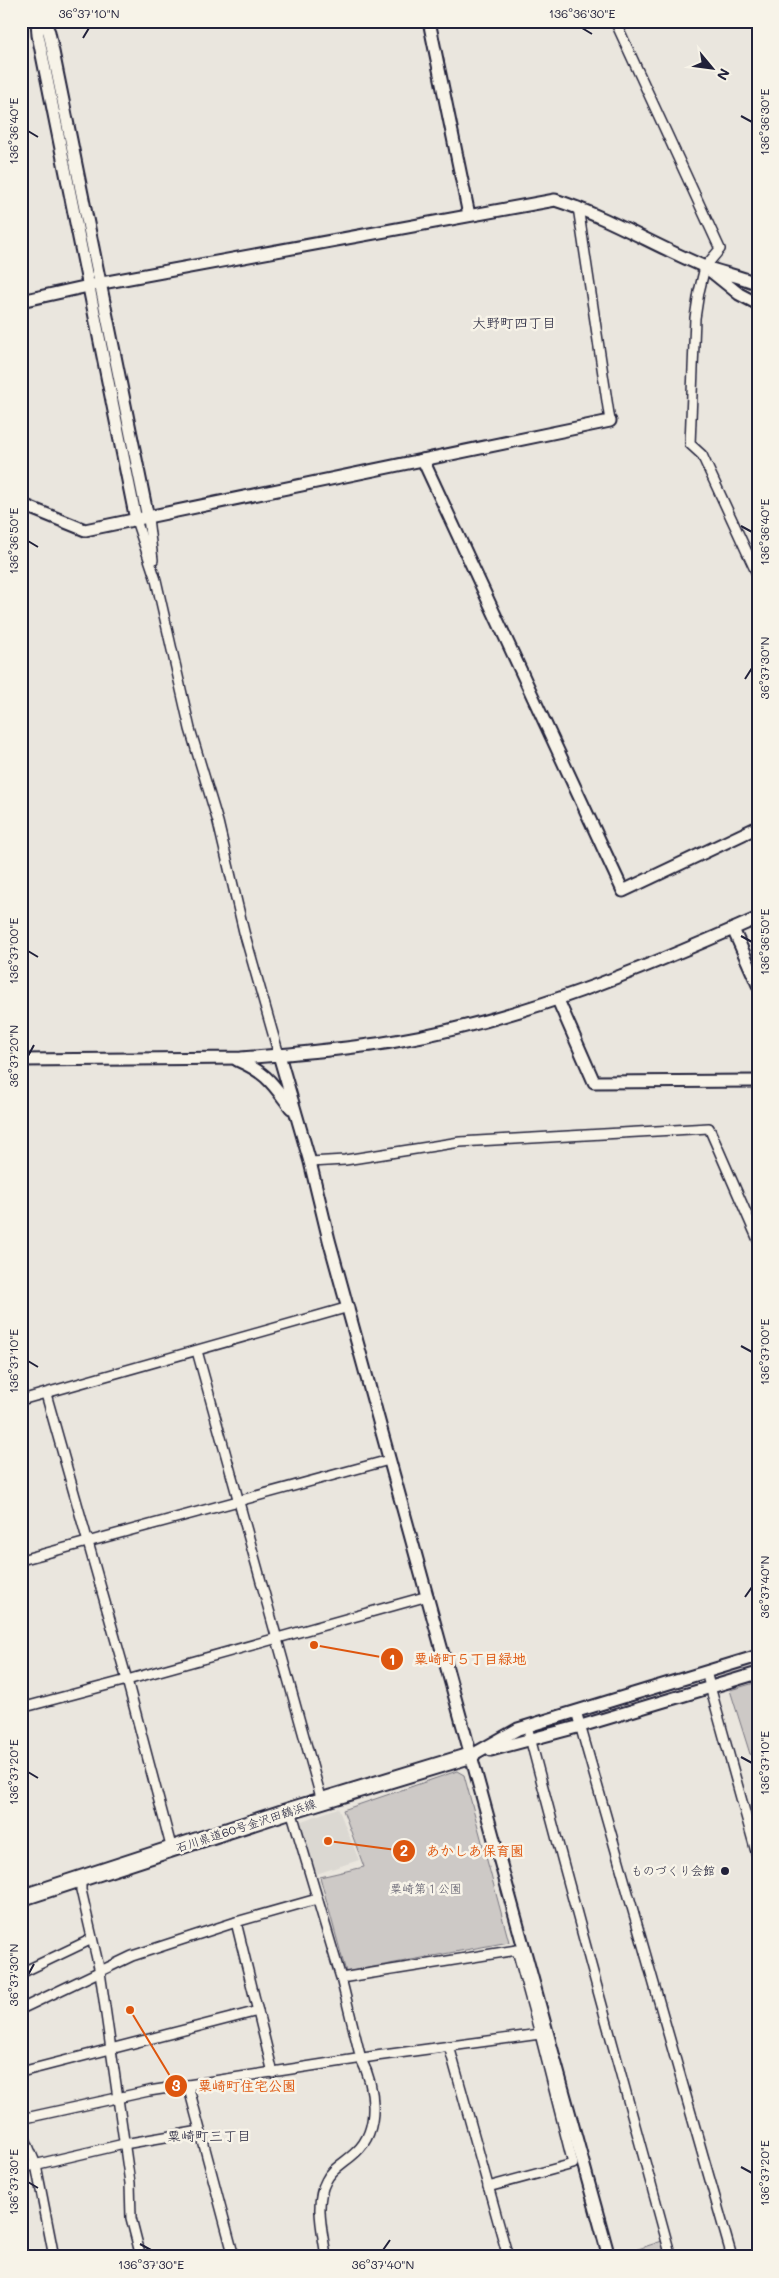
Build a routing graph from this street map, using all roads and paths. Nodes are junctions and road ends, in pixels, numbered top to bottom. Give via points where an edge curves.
1 (37, 21) edge
2 (44, 21) edge
3 (429, 21) edge
4 (614, 21) edge
5 (578, 208) junction
6 (469, 215) junction
7 (705, 267) junction
8 (102, 284) junction
9 (758, 284) edge
10 (88, 286) junction
11 (21, 301) edge
12 (758, 304) edge
13 (610, 421) joint
14 (423, 460) junction
15 (21, 504) edge
16 (148, 518) junction
17 (136, 520) junction
18 (758, 576) edge
19 (156, 580) junction
20 (758, 826) edge
21 (758, 918) edge
22 (732, 929) junction
23 (758, 985) edge
24 (558, 1000) junction
25 (279, 1055) junction
26 (234, 1058) junction
27 (21, 1060) edge
28 (758, 1081) edge
29 (295, 1113) junction
30 (310, 1162) junction
31 (758, 1240) edge
32 (349, 1307) junction
33 (196, 1351) junction
34 (46, 1394) junction
35 (21, 1400) edge
36 (389, 1460) junction
37 (237, 1500) junction
38 (87, 1542) junction
39 (21, 1560) edge
40 (428, 1596) junction
41 (276, 1638) junction
42 (758, 1656) edge
43 (706, 1672) junction
44 (758, 1673) edge
45 (127, 1680) junction
46 (710, 1687) junction
47 (21, 1708) edge
48 (576, 1711) junction
49 (526, 1726) junction
50 (581, 1726) junction
51 (530, 1738) junction
52 (472, 1756) junction
53 (322, 1801) junction
54 (291, 1810) junction
55 (172, 1850) junction
56 (758, 1859) edge
57 (81, 1878) junction
58 (22, 1897) edge
59 (317, 1899) junction
60 (236, 1922) junction
61 (92, 1939) junction
62 (100, 1972) junction
63 (21, 1973) edge
64 (341, 1978) junction
65 (21, 2009) edge
66 (258, 2012) junction
67 (540, 2034) junction
68 (450, 2046) junction
69 (110, 2051) junction
70 (361, 2059) junction
71 (21, 2072) edge
72 (273, 2073) junction
73 (188, 2086) junction
74 (117, 2098) junction
75 (21, 2119) edge
76 (21, 2129) edge
77 (200, 2131) junction
78 (124, 2144) junction
79 (36, 2165) junction
80 (21, 2168) edge
81 (488, 2187) junction
82 (54, 2257) edge
83 (141, 2257) edge
84 (234, 2257) edge
85 (326, 2257) edge
86 (508, 2257) edge
87 (609, 2257) edge
88 (671, 2257) edge
89 (732, 2257) edge

1 - 10 street
2 - 8 street via 51,41
3 - 6 street
4 - 7 street via 720,249
5 - 6 street via 554,200
5 - 7 street
5 - 13 street
6 - 8 street
7 - 9 street
7 - 12 street via 738,294
7 - 18 street via 696,318 690,444 702,455
8 - 10 street
8 - 16 street
10 - 11 street
10 - 17 street
13 - 14 street
14 - 16 street
14 - 20 street via 623,891
15 - 17 street via 85,530
16 - 17 street
16 - 19 street
17 - 19 street
19 - 25 street via 190,728
21 - 22 street
22 - 23 street
22 - 24 street via 658,963
24 - 25 street via 395,1042
24 - 28 street via 594,1082
25 - 26 street
25 - 29 street
26 - 27 street
26 - 29 street via 267,1076
29 - 30 street
30 - 31 street via 345,1160 460,1142 709,1128
30 - 32 street
32 - 33 street
32 - 36 street
33 - 34 street
33 - 37 street
34 - 35 street
34 - 38 street
36 - 37 street
36 - 40 street
37 - 38 street
37 - 41 street
38 - 39 street
38 - 45 street
40 - 41 street
40 - 52 street
41 - 45 street
41 - 53 street
42 - 43 street
43 - 46 street
43 - 48 street
44 - 46 street
45 - 47 street
45 - 55 street
46 - 50 street
46 - 56 street
48 - 49 street
48 - 50 street
49 - 51 street
49 - 52 street
50 - 51 street
50 - 89 street
51 - 52 street
51 - 88 street via 572,1903
52 - 53 main road, 石川県道60号金沢田鶴浜線
52 - 87 street
53 - 54 main road, 石川県道60号金沢田鶴浜線
54 - 55 main road, 石川県道60号金沢田鶴浜線
54 - 59 street
55 - 57 main road, 石川県道60号金沢田鶴浜線
57 - 58 main road, 石川県道60号金沢田鶴浜線
57 - 61 street
59 - 60 street
59 - 64 street
60 - 62 street via 132,1956
60 - 66 street
61 - 62 street
61 - 63 street
62 - 65 street
62 - 69 street
64 - 67 street via 517,1950
64 - 70 street
66 - 69 street
66 - 72 street
67 - 68 street
67 - 81 street via 573,2164
68 - 70 street
68 - 81 street
69 - 71 street
69 - 74 street
70 - 72 street
70 - 85 street via 367,2071 374,2108 365,2143 332,2170 319,2198
72 - 73 street
73 - 74 street
73 - 77 street
74 - 75 street
74 - 78 street
76 - 79 street
77 - 78 street
77 - 84 street
78 - 79 street
78 - 83 street via 131,2218
79 - 80 street
79 - 82 street
81 - 86 street

